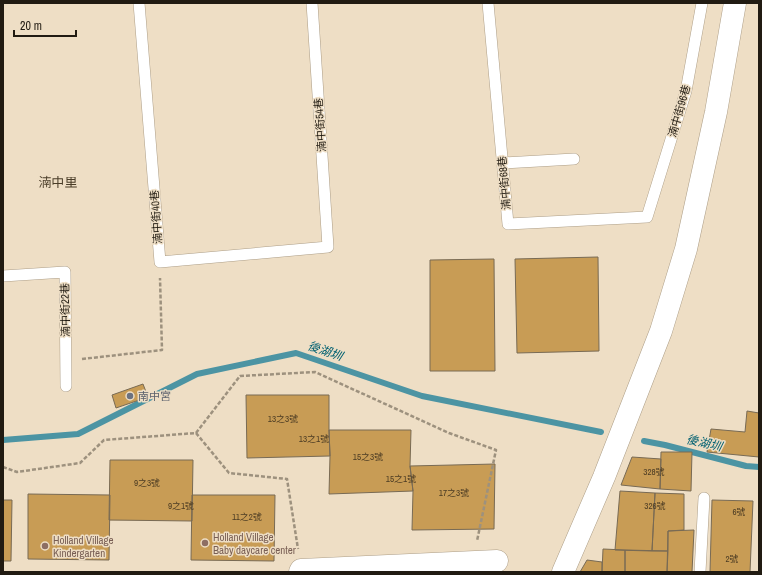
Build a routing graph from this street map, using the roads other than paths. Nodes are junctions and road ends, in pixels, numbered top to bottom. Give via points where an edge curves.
1 (140, 3) edge
2 (312, 3) edge
3 (488, 3) edge
4 (702, 3) edge
5 (735, 3) edge
6 (574, 159) dead end
7 (502, 163) junction
8 (647, 217) joint
9 (328, 247) joint
10 (3, 276) edge
11 (66, 386) dead end
12 (704, 498) dead end
13 (497, 561) dead end
14 (301, 571) edge
15 (563, 572) edge
16 (700, 572) edge

1 - 9 lane, 湳中街40巷 via 160,262
2 - 9 lane, 湳中街54巷
3 - 7 lane, 湳中街68巷
4 - 8 lane, 湳中街96巷 via 686,91
5 - 15 street via 716,112 686,249 660,331 604,477
6 - 7 lane
7 - 8 lane, 湳中街68巷 via 508,224
10 - 11 lane, 湳中街22巷 via 65,272
12 - 16 lane
13 - 14 street

